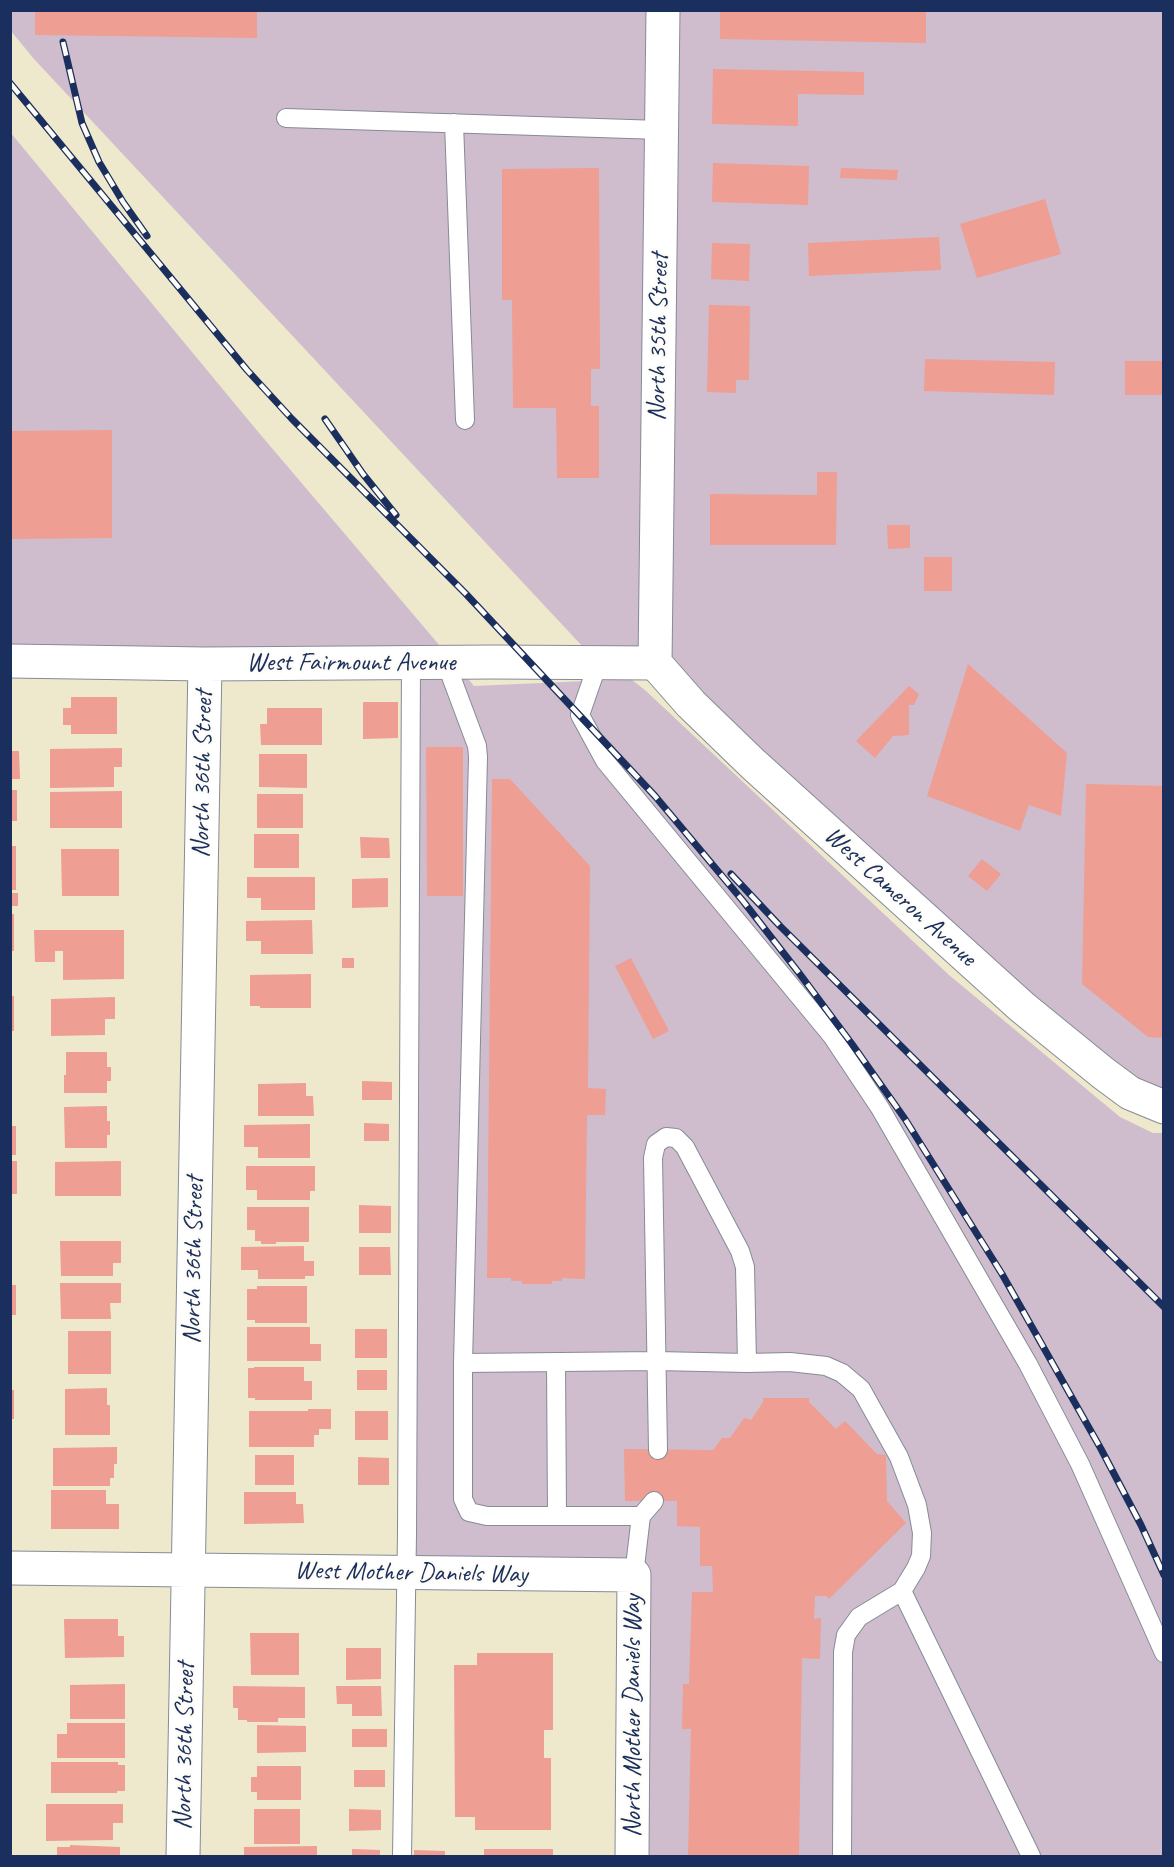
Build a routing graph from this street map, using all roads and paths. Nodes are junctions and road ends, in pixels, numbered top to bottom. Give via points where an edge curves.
1 (663, 10) edge
2 (286, 118) dead end
3 (454, 123) junction
4 (661, 130) junction
5 (465, 420) dead end
6 (10, 661) edge
7 (411, 663) junction
8 (446, 663) junction
9 (598, 663) junction
10 (656, 663) junction
11 (205, 664) junction
12 (1164, 1107) edge
13 (657, 1361) junction
14 (556, 1362) junction
15 (464, 1363) junction
16 (747, 1363) junction
17 (658, 1450) dead end
18 (654, 1501) dead end
19 (556, 1516) junction
20 (641, 1516) junction
21 (10, 1568) edge
22 (188, 1570) junction
23 (406, 1572) junction
24 (634, 1575) junction
25 (902, 1591) junction
26 (1164, 1653) edge
27 (183, 1857) edge
28 (402, 1857) edge
29 (632, 1857) edge
30 (842, 1857) edge
31 (1031, 1857) edge

1 - 4 street, North 35th Street
2 - 3 lane
3 - 4 lane
3 - 5 lane
4 - 10 street, North 35th Street
6 - 11 street, West Fairmount Avenue
7 - 8 street, West Fairmount Avenue
7 - 11 street, West Fairmount Avenue
7 - 23 lane
8 - 9 street, West Fairmount Avenue
8 - 15 lane via 478,757
9 - 10 street, West Fairmount Avenue
9 - 26 lane via 580,715 605,761 832,1036 880,1108 1028,1364 1080,1464
10 - 12 street, West Cameron Avenue via 691,704 753,764 1022,1007 1130,1093
11 - 22 street, North 36th Street
13 - 14 lane
13 - 16 lane
13 - 16 lane via 653,1158 656,1144 666,1137 676,1138 685,1147 740,1251
13 - 17 lane
14 - 15 lane
14 - 19 lane
15 - 19 lane via 464,1499 469,1512 487,1516
16 - 25 lane via 826,1366 861,1389 886,1430 917,1505 921,1556
18 - 20 lane
19 - 20 lane
20 - 24 lane
21 - 22 street, West Mother Daniels Way
22 - 23 street, West Mother Daniels Way
22 - 27 street, North 36th Street
23 - 24 street, West Mother Daniels Way
23 - 28 lane
24 - 29 street, North Mother Daniels Way
25 - 30 lane via 859,1617 846,1635
25 - 31 lane

